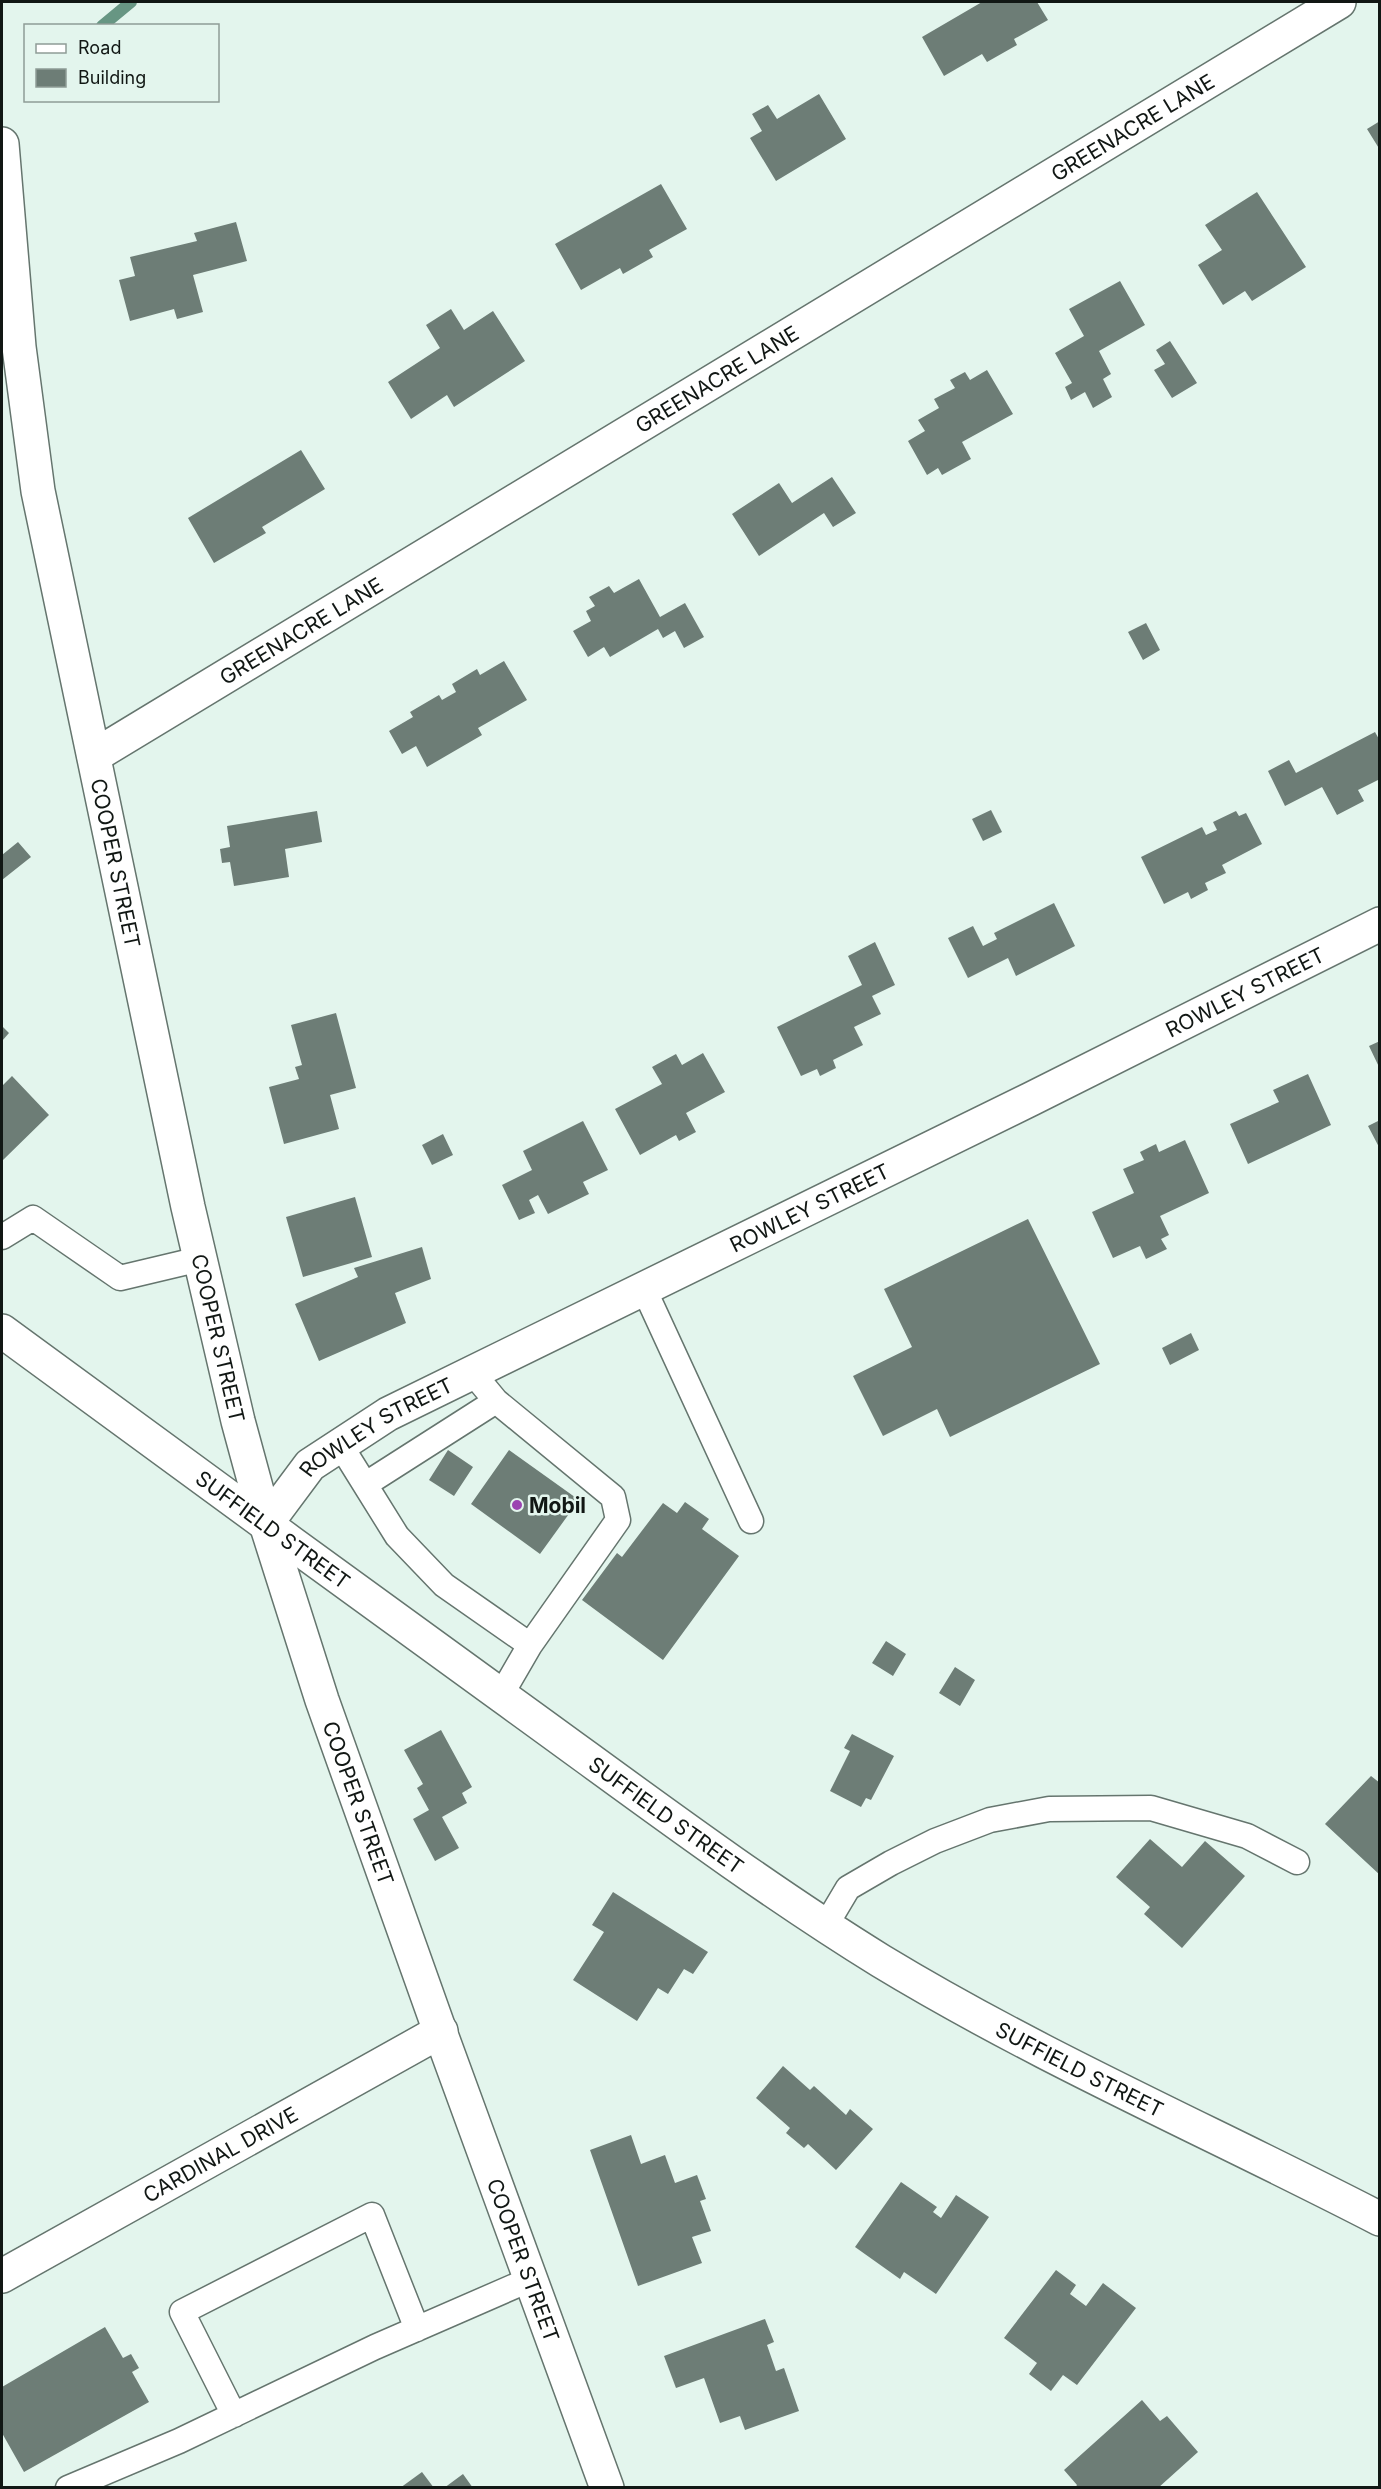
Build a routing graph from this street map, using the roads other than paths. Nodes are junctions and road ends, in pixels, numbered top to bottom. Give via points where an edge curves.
1 (1339, 2) edge
2 (2, 144) edge
3 (94, 756) junction
4 (1380, 924) edge
5 (2, 1237) edge
6 (200, 1259) junction
7 (644, 1289) junction
8 (2, 1331) edge
9 (472, 1372) junction
10 (496, 1401) junction
11 (341, 1446) junction
12 (366, 1484) junction
13 (752, 1521) dead end
14 (266, 1524) junction
15 (530, 1645) junction
16 (501, 1695) junction
17 (1297, 1862) dead end
18 (826, 1925) junction
19 (441, 2031) junction
20 (1380, 2219) edge
21 (2, 2276) edge
22 (531, 2279) junction
23 (417, 2330) junction
24 (234, 2415) junction
25 (68, 2487) edge
26 (607, 2487) edge

1 - 3 street, GREENACRE LANE
2 - 3 street, COOPER STREET via 11,275 35,470
3 - 6 street, COOPER STREET
4 - 7 street, ROWLEY STREET
5 - 6 lane via 33,1218 120,1278
6 - 14 street, COOPER STREET
7 - 9 street, ROWLEY STREET
7 - 13 lane
8 - 14 street, SUFFIELD STREET
9 - 10 lane
9 - 11 street, ROWLEY STREET via 387,1414
10 - 12 lane
10 - 15 lane via 613,1497 618,1520
11 - 12 lane
11 - 14 street, ROWLEY STREET via 310,1465
12 - 15 lane via 397,1536 444,1585
14 - 16 street, SUFFIELD STREET
14 - 19 street, COOPER STREET via 322,1700
15 - 16 lane
16 - 18 street, SUFFIELD STREET
17 - 18 lane via 1247,1836 1151,1808 1049,1809 990,1820 935,1840 848,1888
18 - 20 street, SUFFIELD STREET via 1038,2049
19 - 21 street, CARDINAL DRIVE
19 - 22 street, COOPER STREET
22 - 23 lane
22 - 26 street, COOPER STREET
23 - 24 lane
23 - 24 lane via 372,2215 182,2312
24 - 25 lane

